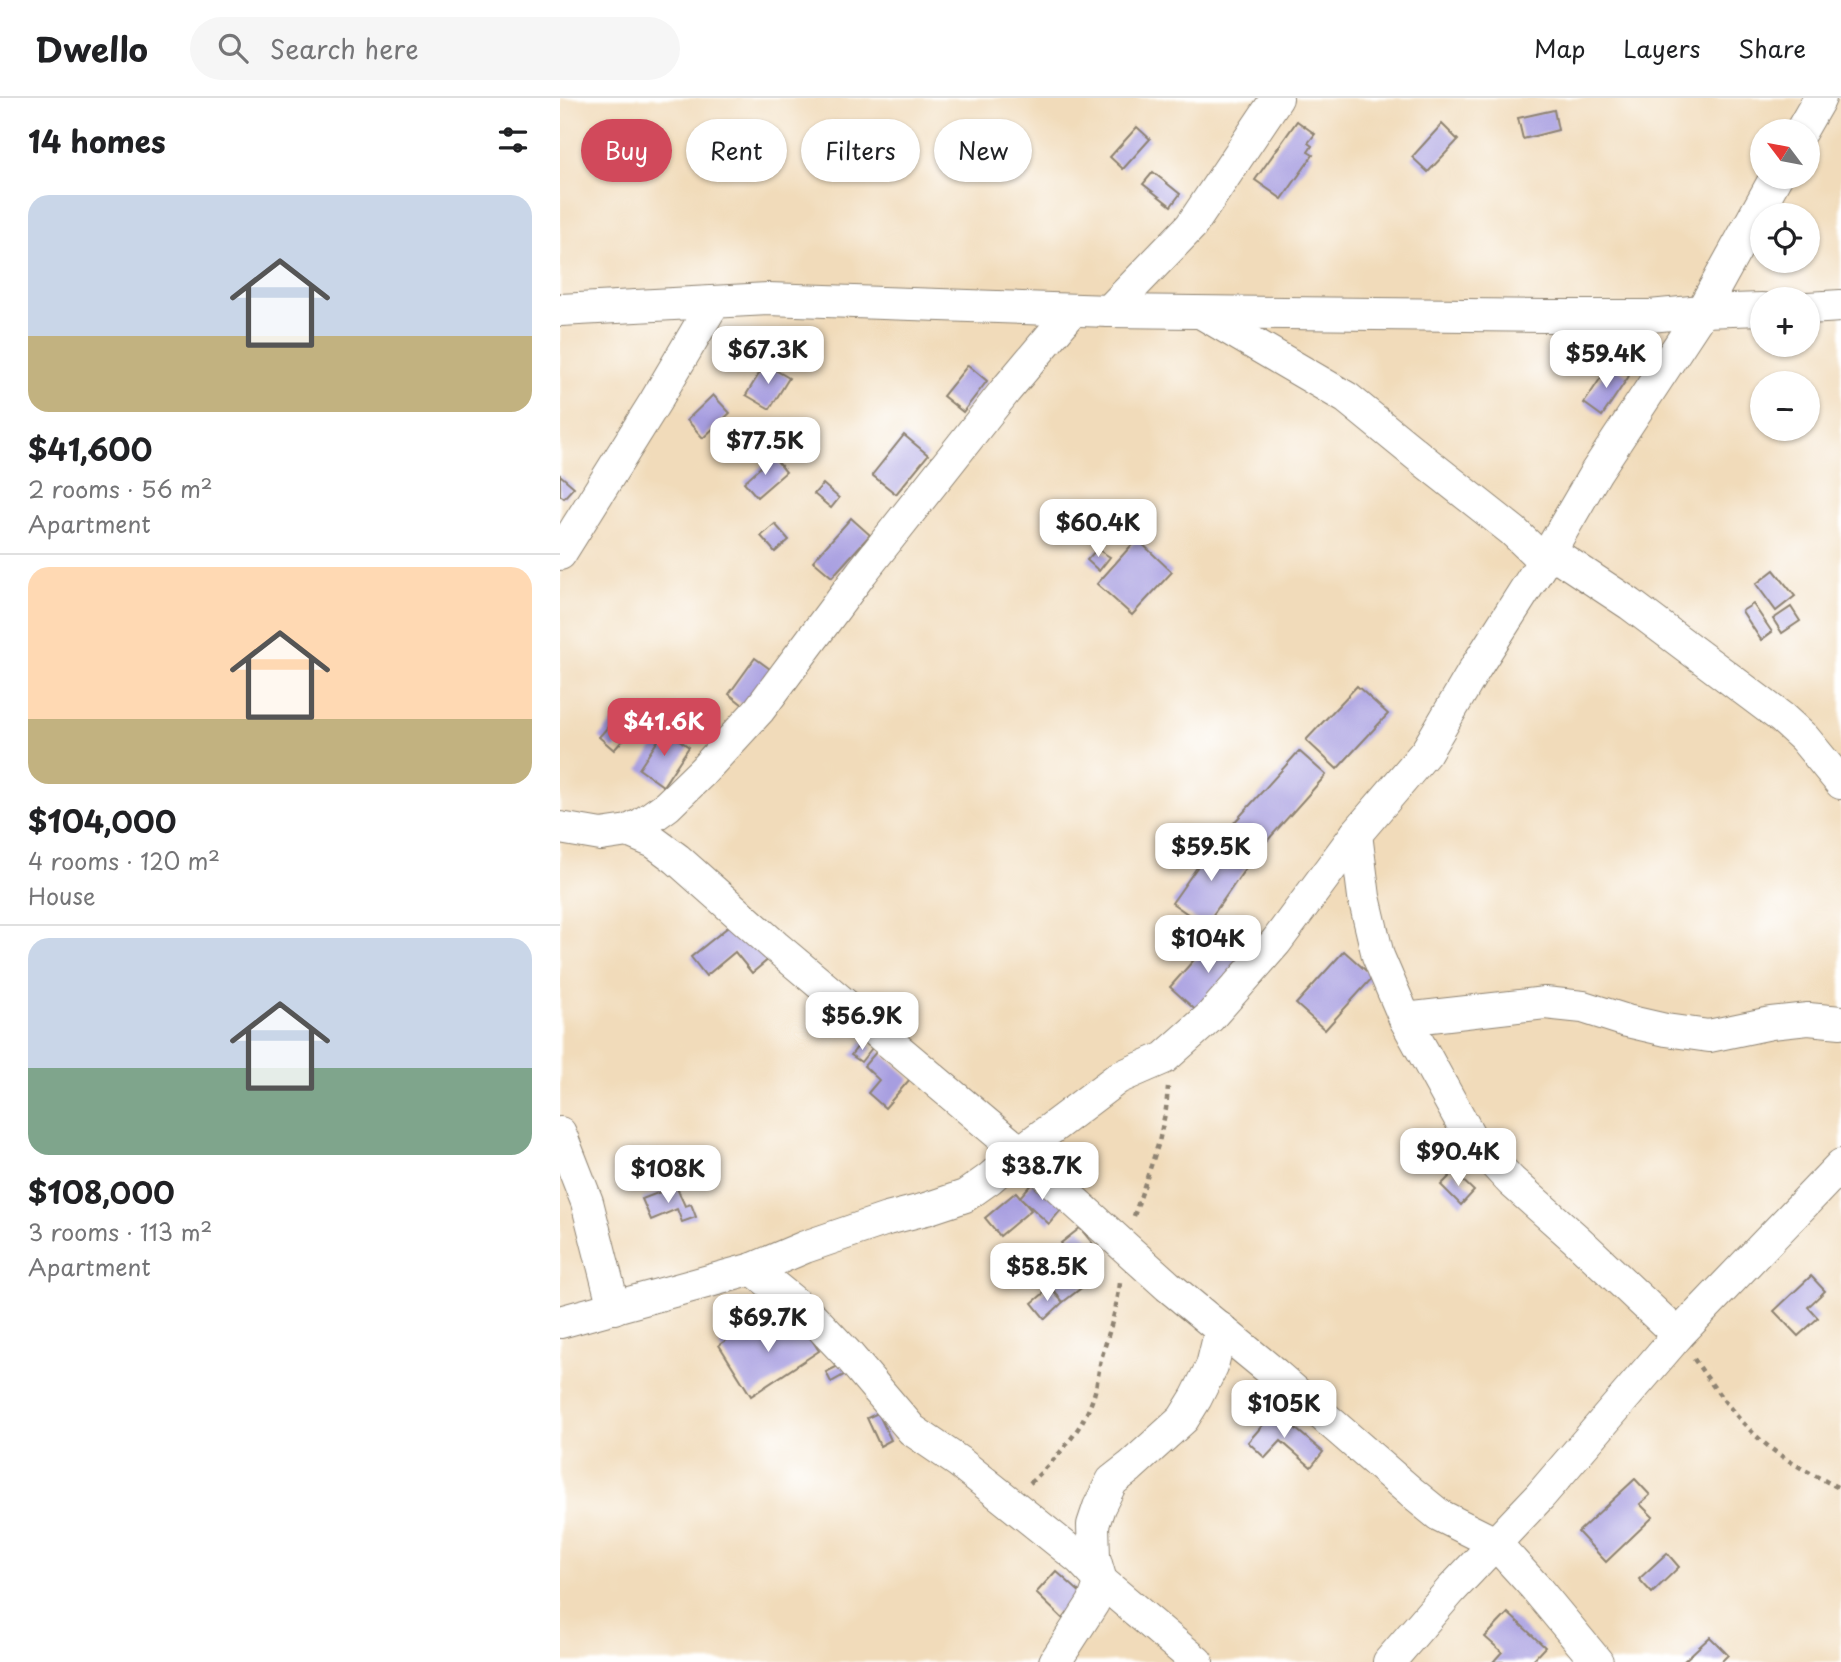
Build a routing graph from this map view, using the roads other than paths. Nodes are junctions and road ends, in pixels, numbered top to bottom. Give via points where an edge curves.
1 (1277, 98) edge
2 (1820, 98) edge
3 (1808, 119) edge
4 (1769, 189) edge
5 (714, 302) junction
6 (1841, 306) edge
7 (1820, 307) edge
8 (560, 310) edge
9 (1073, 310) junction
10 (1750, 310) edge
11 (1110, 311) junction
12 (1201, 312) junction
13 (1702, 312) junction
14 (560, 554) edge
15 (1547, 556) junction
16 (1841, 783) edge
17 (560, 828) edge
18 (628, 831) junction
19 (1356, 834) junction
20 (1405, 1019) junction
21 (1841, 1022) edge
22 (560, 1133) edge
23 (1020, 1152) junction
24 (1841, 1166) edge
25 (753, 1269) junction
26 (614, 1308) junction
27 (560, 1322) edge
28 (1221, 1329) junction
29 (1678, 1335) junction
30 (1495, 1544) junction
31 (1101, 1581) junction
32 (1055, 1662) edge
33 (1197, 1662) edge
34 (1389, 1662) edge
35 (1597, 1662) edge

1 - 11 street via 1191,226
2 - 3 street
4 - 13 street
5 - 8 street
5 - 9 street via 768,299
5 - 14 street
6 - 7 street
9 - 11 street
9 - 18 street via 862,572 759,710 667,806
10 - 13 street
11 - 12 street
12 - 13 street via 1586,316
12 - 15 street via 1347,398
13 - 15 street via 1596,472
15 - 16 street via 1630,604 1782,718
15 - 19 street via 1426,752
17 - 18 street via 601,835
18 - 23 street via 677,859
19 - 20 street via 1378,956
19 - 23 street via 1276,942 1210,1017 1164,1058 1118,1079
20 - 21 street via 1545,1003 1583,1007 1653,1027 1709,1036 1808,1018
20 - 29 street via 1470,1137 1511,1181
22 - 26 street via 587,1202
23 - 25 street via 965,1196 805,1247
23 - 28 street
24 - 29 street
25 - 26 street
25 - 31 street via 813,1318 912,1430 960,1462
26 - 27 street
28 - 30 street via 1439,1515
28 - 31 street via 1212,1366 1182,1419 1112,1481 1099,1507 1093,1525 1094,1557
29 - 30 street
30 - 34 street
30 - 35 street
31 - 32 street via 1094,1603
31 - 33 street

